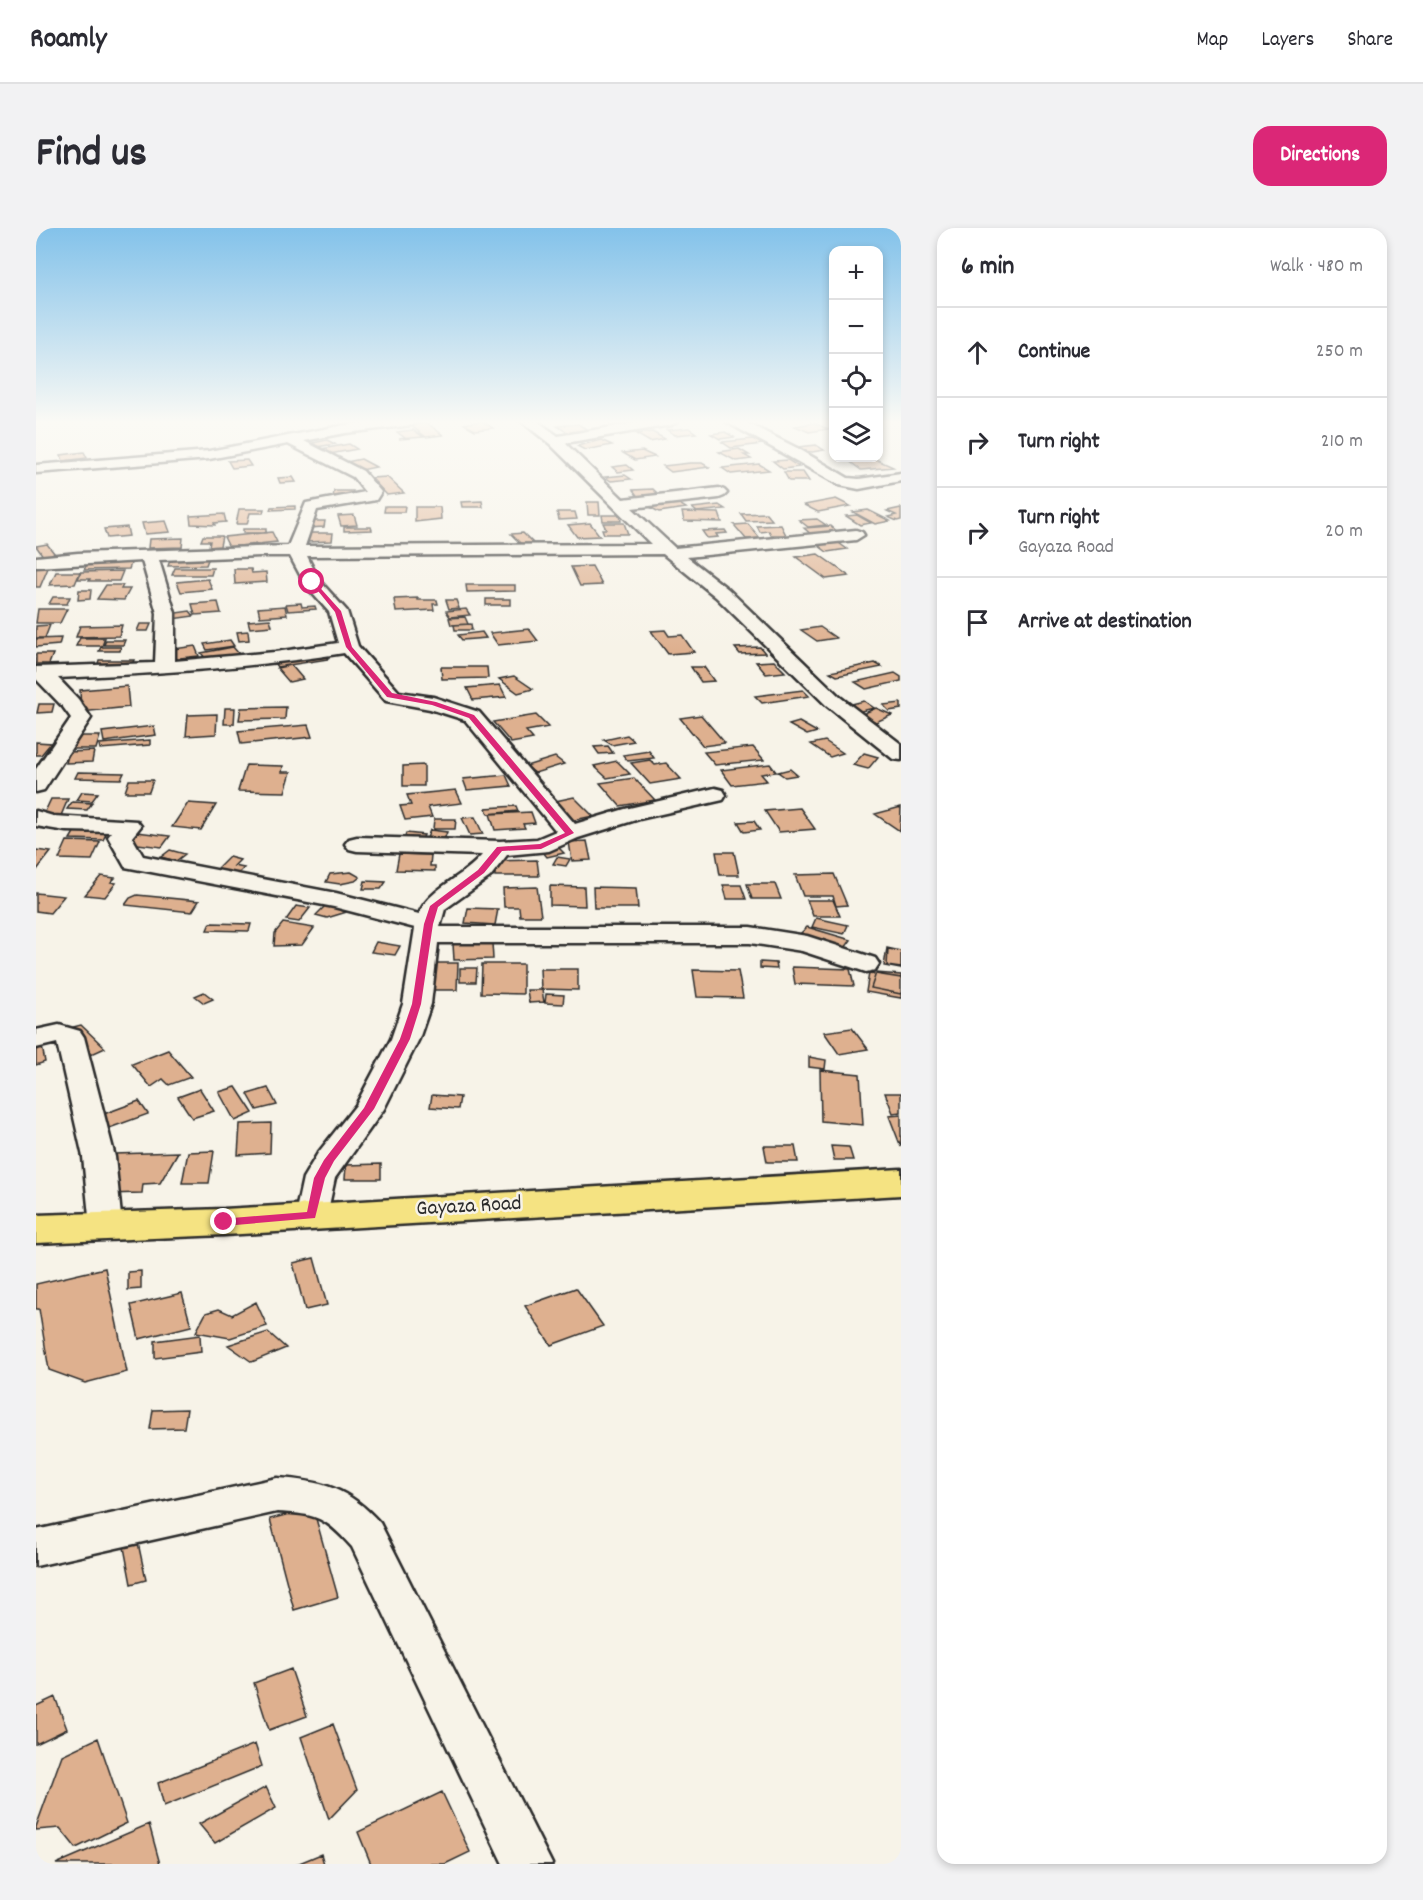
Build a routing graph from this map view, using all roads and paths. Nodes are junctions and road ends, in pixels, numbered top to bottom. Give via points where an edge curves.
1 (360, 497) edge
2 (615, 497) edge
3 (681, 497) edge
4 (622, 504) junction
5 (855, 535) dead end
6 (296, 550) junction
7 (670, 551) junction
8 (149, 555) junction
9 (36, 562) edge
10 (349, 647) junction
11 (165, 668) junction
12 (39, 673) edge
13 (898, 748) edge
14 (36, 785) edge
15 (715, 795) dead end
16 (36, 818) edge
17 (570, 833) junction
18 (357, 844) dead end
19 (500, 848) junction
20 (428, 930) junction
21 (866, 964) dead end
22 (36, 1039) edge
23 (901, 1182) edge
24 (312, 1215) junction
25 (106, 1227) junction
26 (36, 1229) edge
27 (36, 1548) edge
28 (528, 1864) edge

1 - 6 street via 311,506
2 - 4 street
3 - 4 street
4 - 7 street
5 - 7 street
6 - 7 street
6 - 8 street
6 - 10 street via 312,582 338,611
7 - 13 street via 722,593 833,701
8 - 9 street
8 - 11 street via 166,613
10 - 11 street
10 - 17 street via 393,697 433,703 472,716
11 - 12 street
12 - 14 street via 81,718
15 - 17 street
16 - 20 street via 49,823 129,826 120,837 134,862 336,900
17 - 19 street via 541,846
18 - 19 street
19 - 20 street via 481,872 434,906
20 - 21 street via 750,935 807,944
20 - 24 street via 417,1004 405,1039 369,1109 319,1178
22 - 25 street via 59,1034 70,1037 99,1157
23 - 24 main road, Gayaza Road
24 - 25 main road, Gayaza Road
25 - 26 main road, Gayaza Road
27 - 28 street via 277,1495 312,1496 334,1504 366,1535

